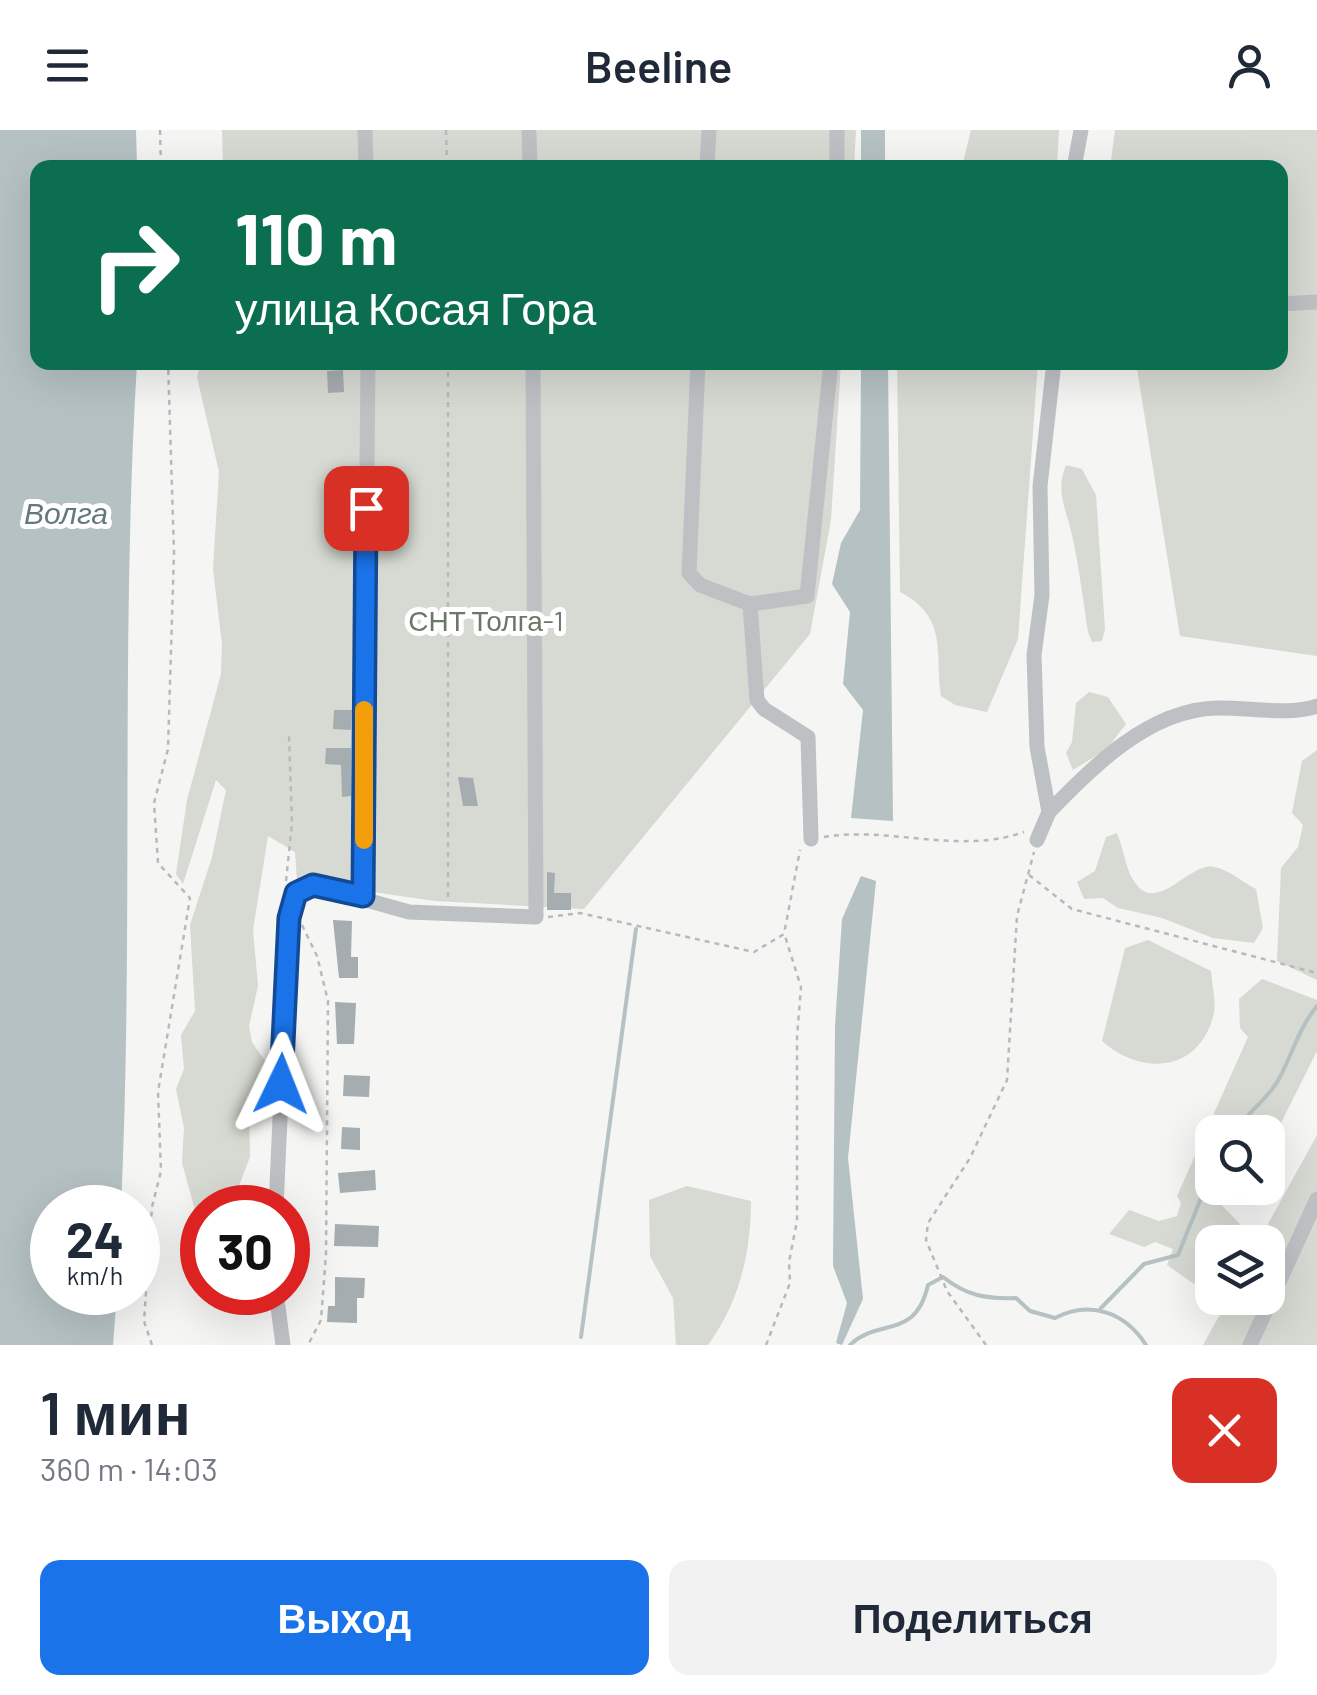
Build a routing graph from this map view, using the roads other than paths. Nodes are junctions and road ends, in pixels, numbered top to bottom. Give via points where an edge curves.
1 (365, 130) edge
2 (708, 130) edge
3 (837, 130) edge
4 (1081, 130) edge
5 (529, 133) dead end
6 (366, 160) edge
7 (530, 160) edge
8 (707, 160) edge
9 (837, 160) edge
10 (1075, 160) edge
11 (1317, 302) edge
12 (1288, 304) edge
13 (368, 370) edge
14 (533, 370) edge
15 (698, 370) edge
16 (830, 370) edge
17 (1053, 370) edge
18 (750, 604) junction
19 (1317, 706) edge
20 (1049, 812) junction
21 (811, 839) road end
22 (1037, 840) road end
23 (363, 896) junction
24 (277, 1185) edge
25 (1317, 1200) edge
26 (279, 1315) edge
27 (283, 1345) edge
28 (1250, 1345) edge

1 - 6 street
2 - 8 street
3 - 9 street
4 - 10 street
5 - 7 street
11 - 12 street
13 - 23 street
14 - 23 street via 536,917 409,912
15 - 18 street via 689,573 700,586
16 - 18 street via 807,596
17 - 20 street via 1040,486 1042,595 1034,655 1037,747
18 - 21 street via 758,700 808,737
19 - 20 street via 1210,708 1152,726 1092,768
20 - 22 street
23 - 24 street via 313,885 294,900
25 - 28 street
26 - 27 street

